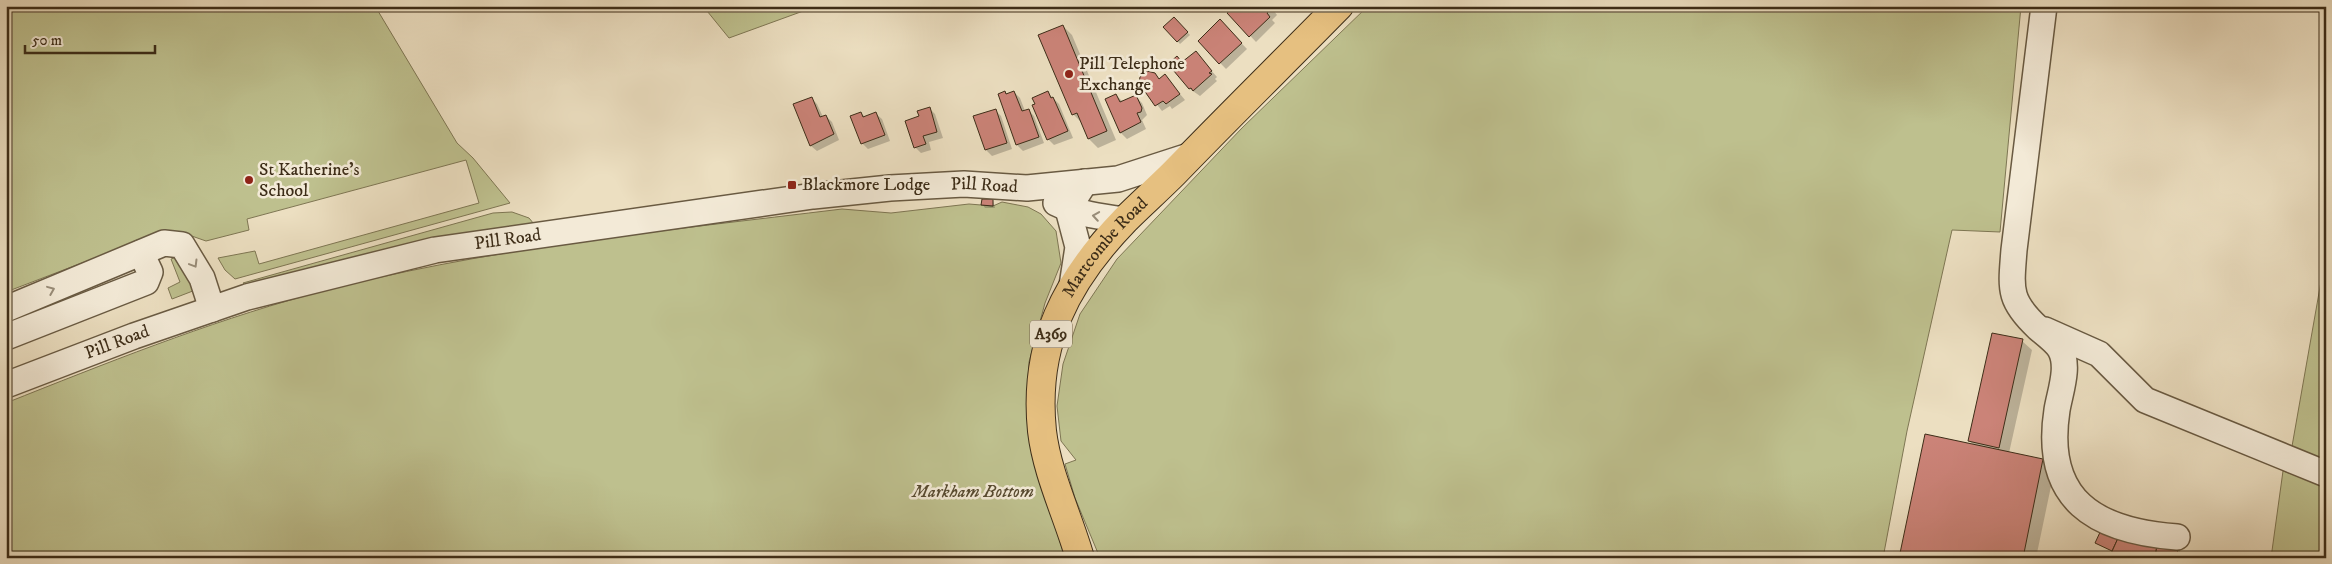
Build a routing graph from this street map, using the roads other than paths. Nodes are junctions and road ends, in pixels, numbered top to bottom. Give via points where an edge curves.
1 (1339, 6) edge
2 (2044, 6) edge
3 (1189, 156) junction
4 (1118, 179) junction
5 (1085, 182) junction
6 (1027, 188) junction
7 (1068, 209) junction
8 (1133, 212) junction
9 (141, 253) junction
10 (1072, 286) junction
11 (6, 309) edge
12 (212, 309) junction
13 (2036, 326) junction
14 (6, 337) edge
15 (6, 385) edge
16 (2326, 474) edge
17 (2176, 537) dead end
18 (1080, 558) edge

1 - 3 main road, Pill Road / A369
2 - 13 street via 2012,283 2022,313
3 - 4 street, Pill Road
3 - 8 main road, Martcombe Road / A369
4 - 5 street, Pill Road
4 - 8 street via 1128,186
5 - 6 street, Pill Road
5 - 7 street
6 - 7 street, Pill Road
6 - 12 street, Pill Road via 964,184 890,188 546,232 390,260
8 -> 7 street, Pill Road via 1092,215
7 - 10 street via 1078,246
8 - 10 main road, Martcombe Road / A369 via 1102,245
11 -> 9 street
9 -> 12 street via 164,243 182,245 202,278
9 - 14 street via 150,272 146,282
10 - 18 main road, Martcombe Road / A369 via 1056,319 1044,371 1041,405 1042,432 1051,469
12 - 15 street, Pill Road
13 - 16 street via 2099,354 2145,400
13 - 17 street via 2060,350 2064,365 2054,440 2057,463 2067,489 2084,508 2119,528 2140,534

